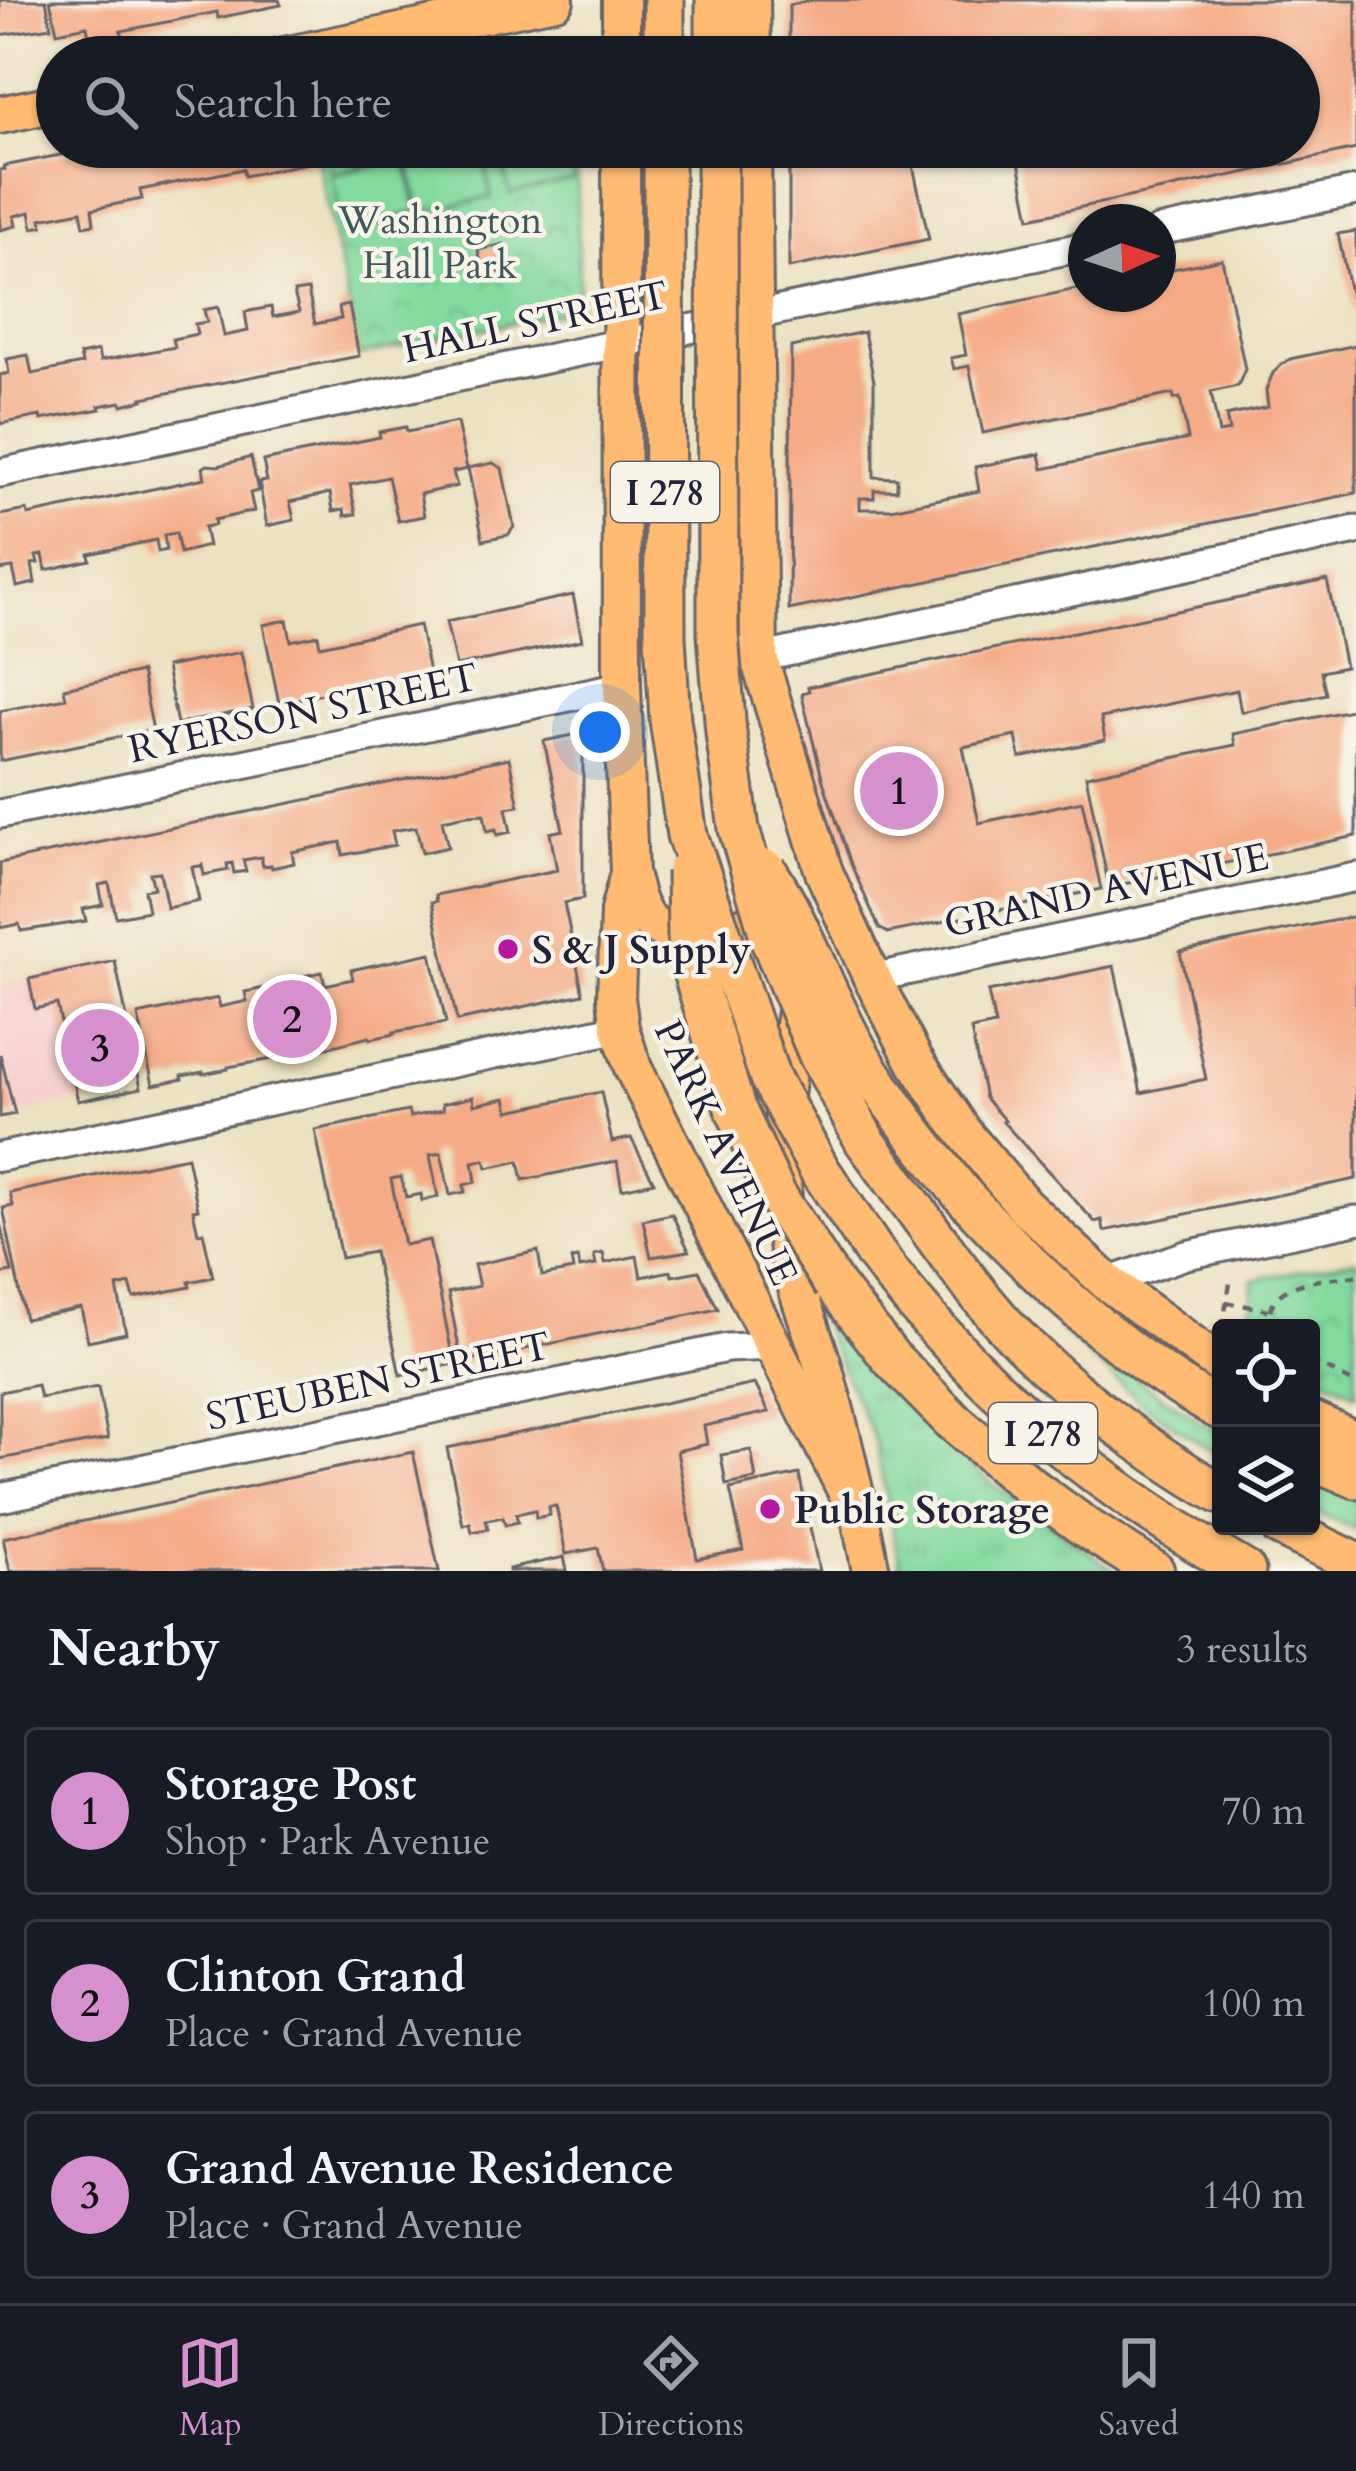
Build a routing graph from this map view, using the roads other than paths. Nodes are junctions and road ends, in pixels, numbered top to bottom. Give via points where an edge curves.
1 (555, 0) edge
2 (621, 0) edge
3 (664, 0) edge
4 (716, 0) edge
5 (751, 0) edge
6 (381, 36) edge
7 (621, 36) edge
8 (664, 36) edge
9 (716, 36) edge
10 (752, 36) edge
11 (36, 107) edge
12 (0, 115) edge
13 (622, 168) edge
14 (664, 168) edge
15 (716, 168) edge
16 (752, 168) edge
17 (1356, 190) edge
18 (1176, 227) edge
19 (1068, 250) edge
20 (753, 315) junction
21 (622, 342) junction
22 (0, 473) edge
23 (1356, 530) edge
24 (759, 658) junction
25 (622, 686) junction
26 (0, 814) edge
27 (739, 829) junction
28 (687, 835) junction
29 (824, 872) junction
30 (629, 874) junction
31 (1356, 877) edge
32 (872, 978) junction
33 (620, 1028) junction
34 (0, 1156) edge
35 (1356, 1220) edge
36 (1107, 1282) junction
37 (772, 1346) junction
38 (1212, 1358) edge
39 (1212, 1404) edge
40 (1320, 1424) edge
41 (1356, 1440) edge
42 (1320, 1463) edge
43 (1356, 1478) edge
44 (1212, 1488) edge
45 (0, 1498) edge
46 (862, 1522) junction
47 (1299, 1535) edge
48 (1356, 1562) edge
49 (871, 1571) edge
50 (1154, 1571) edge
51 (1244, 1571) edge

1 - 6 main road
2 - 7 main road
3 - 8 highway
4 - 9 highway
5 - 10 main road
11 - 12 main road
13 - 21 main road, PARK AVENUE
14 - 28 highway, I 278, bridge via 665,637
15 - 27 highway, I 278, bridge via 718,635
16 - 20 main road, PARK AVENUE
17 - 18 street
19 - 20 street, HALL STREET
20 - 21 street, HALL STREET
20 - 24 main road, PARK AVENUE
21 - 22 street, HALL STREET
21 - 25 main road, PARK AVENUE
23 - 24 street
24 - 29 main road, PARK AVENUE
25 - 26 street, RYERSON STREET
25 - 30 main road, PARK AVENUE
27 - 39 highway, bridge via 785,899 862,1059 961,1193 1079,1308
27 - 44 highway, I 278, bridge via 772,943 865,1142 1005,1325 1134,1437
28 - 50 highway, bridge via 689,950 735,1108 776,1195 834,1286 952,1420 1033,1489
28 - 51 highway, I 278, bridge via 770,1078 877,1256 934,1328 1032,1424 1103,1482
29 - 30 main road via 781,914 692,932 646,919
29 - 32 main road
29 - 46 main road, PARK AVENUE via 789,1049 783,1192 792,1272
30 - 33 main road, PARK AVENUE via 619,911
31 - 32 street, GRAND AVENUE
32 - 36 main road via 965,1135 1025,1206
33 - 34 street
33 - 37 main road, PARK AVENUE
35 - 36 street via 1186,1255
36 - 38 main road
37 - 45 street, STEUBEN STREET via 727,1348
37 - 46 main road, PARK AVENUE
40 - 41 main road
42 - 43 highway
46 - 49 main road, PARK AVENUE
47 - 48 highway

